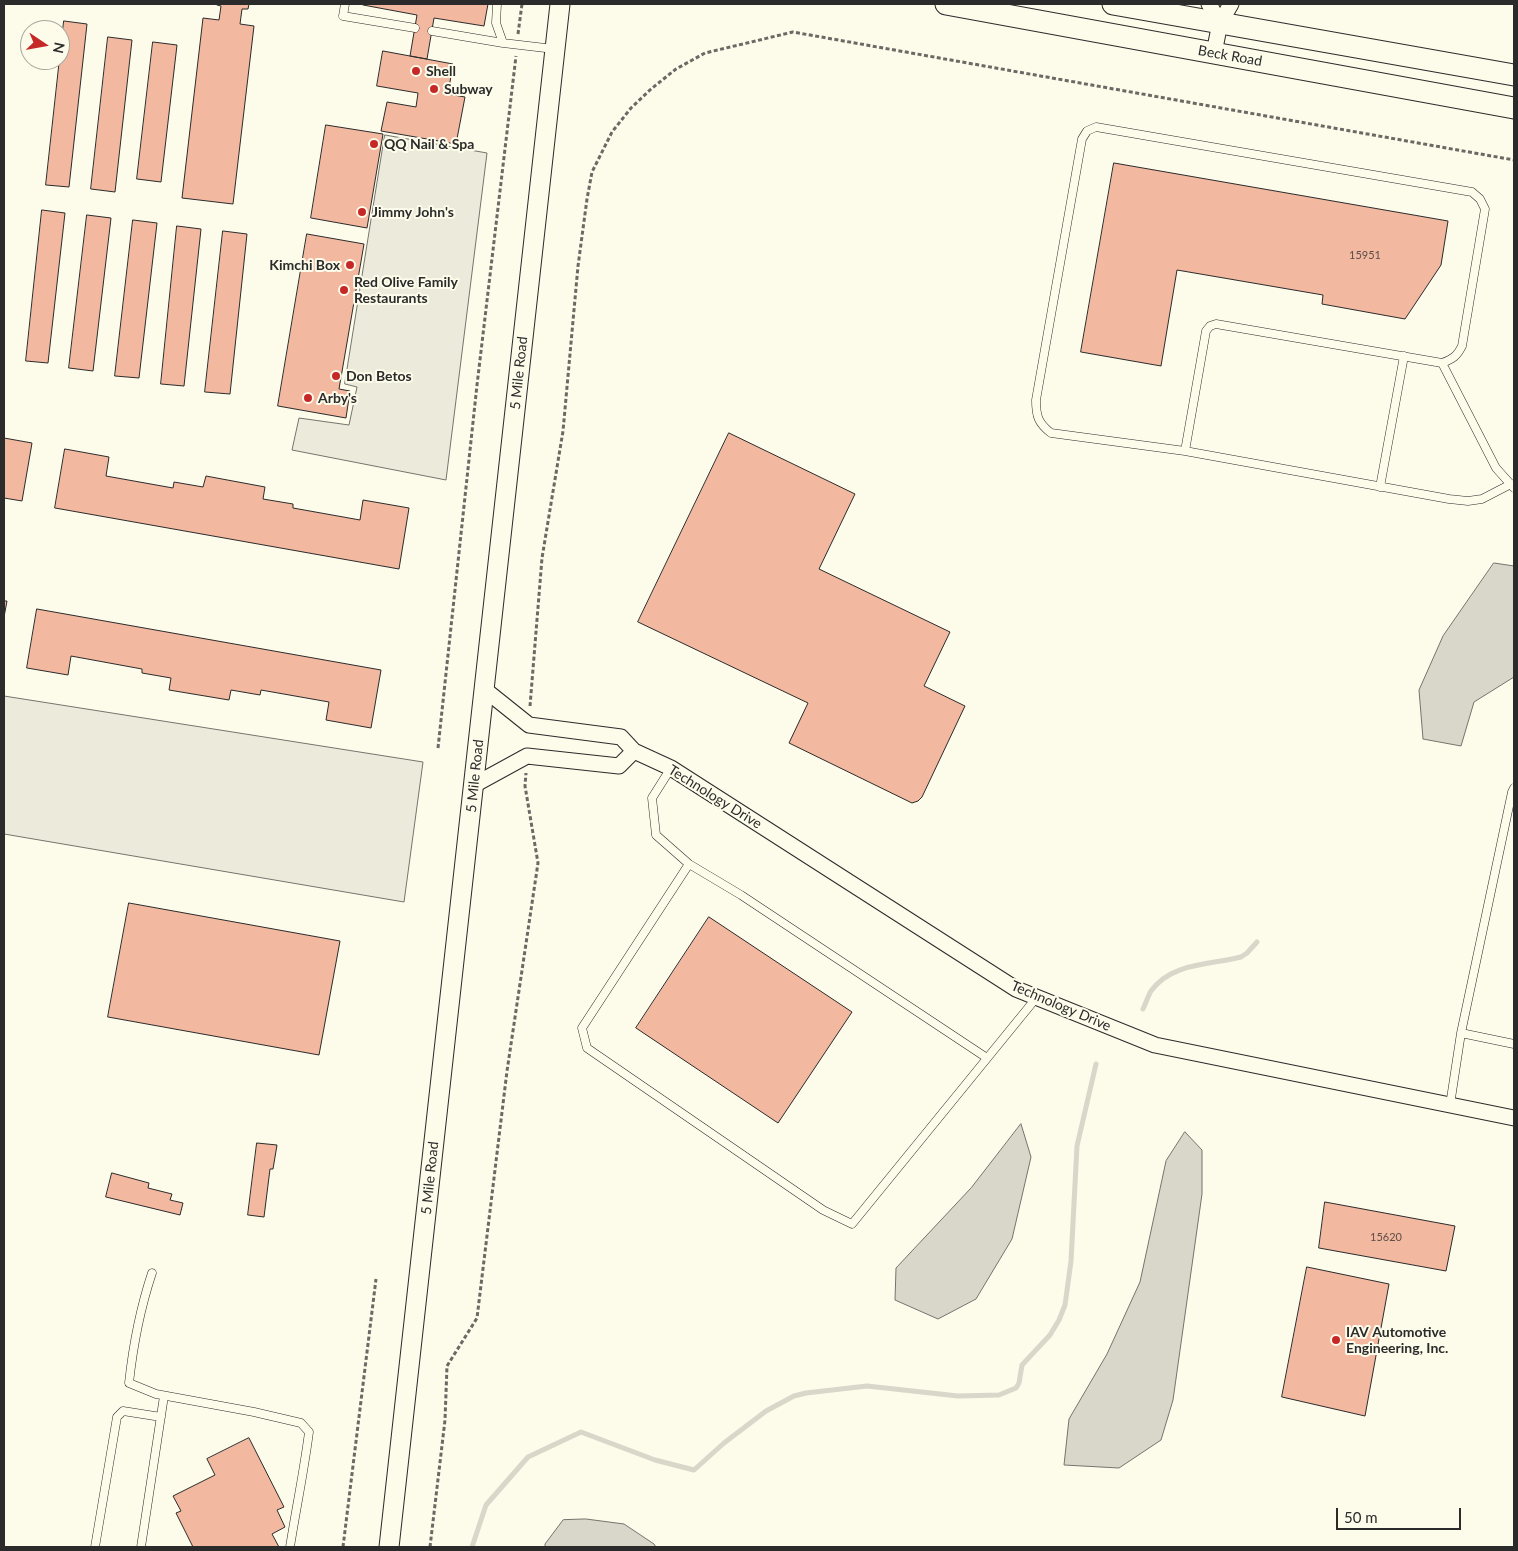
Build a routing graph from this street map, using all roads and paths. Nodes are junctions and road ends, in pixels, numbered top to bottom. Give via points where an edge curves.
1 (345, 4) edge
2 (497, 4) edge
3 (522, 4) edge
4 (560, 4) edge
5 (946, 4) edge
6 (1112, 4) edge
7 (1209, 4) edge
8 (1231, 4) edge
9 (1220, 23) junction
10 (414, 28) dead end
11 (432, 31) dead end
12 (503, 43) junction
13 (517, 46) junction
14 (554, 50) junction
15 (1214, 53) junction
16 (1514, 75) edge
17 (1514, 108) edge
18 (1514, 160) edge
19 (1404, 356) junction
20 (1442, 363) junction
21 (1185, 451) junction
22 (1512, 486) edge
23 (1380, 487) junction
24 (484, 689) junction
25 (529, 725) junction
26 (438, 748) dead end
27 (634, 752) junction
28 (527, 756) junction
29 (671, 768) junction
30 (474, 785) junction
31 (1514, 788) edge
32 (689, 864) junction
33 (1037, 997) junction
34 (1461, 1033) junction
35 (1514, 1044) edge
36 (987, 1058) junction
37 (1450, 1105) junction
38 (1514, 1118) edge
39 (152, 1272) dead end
40 (376, 1279) dead end
41 (164, 1396) junction
42 (161, 1417) junction
43 (95, 1547) edge
44 (141, 1547) edge
45 (290, 1547) edge
46 (343, 1547) edge
47 (389, 1547) edge
48 (430, 1547) edge

1 - 10 lane via 343,16
2 - 12 lane via 496,23
3 - 13 path
4 - 14 street, 5 Mile Road
5 - 15 main road, Beck Road
6 - 9 main road
7 - 9 street
8 - 9 street
9 - 15 street
9 - 16 main road
11 - 12 lane
12 - 13 lane
13 - 14 lane
13 - 26 path
14 - 24 street, 5 Mile Road
15 - 17 main road, Beck Road
18 - 25 path via 793,32 705,53 676,69 631,108 612,132 592,172 578,266 563,431 542,558
19 - 20 lane
19 - 21 lane via 1216,324 1210,326 1206,331
19 - 23 lane
20 - 21 lane via 1458,354 1462,346 1485,209 1472,192 1096,127 1087,131 1082,139 1036,414 1051,433
20 - 22 lane via 1496,468
21 - 23 lane
22 - 23 lane via 1482,500 1468,501
24 - 25 street
24 - 30 street, 5 Mile Road
25 - 27 street, Technology Drive via 621,736
27 - 28 street via 619,766
27 - 29 street, Technology Drive
28 - 30 street
28 - 48 path via 525,786 538,863 477,1318 446,1366 445,1420
29 - 32 lane via 652,798 656,835
29 - 33 street, Technology Drive via 1016,989
30 - 47 street, 5 Mile Road
31 - 34 lane
32 - 36 lane
32 - 36 lane via 582,1028 587,1048 823,1210 852,1224
33 - 36 lane
33 - 37 street, Technology Drive via 1155,1045
34 - 35 lane
34 - 37 lane
37 - 38 street, Technology Drive
39 - 41 lane via 142,1303 129,1384
40 - 46 path
41 - 42 lane
41 - 45 lane via 301,1422 309,1432
42 - 43 lane via 123,1411 117,1417
42 - 44 lane

